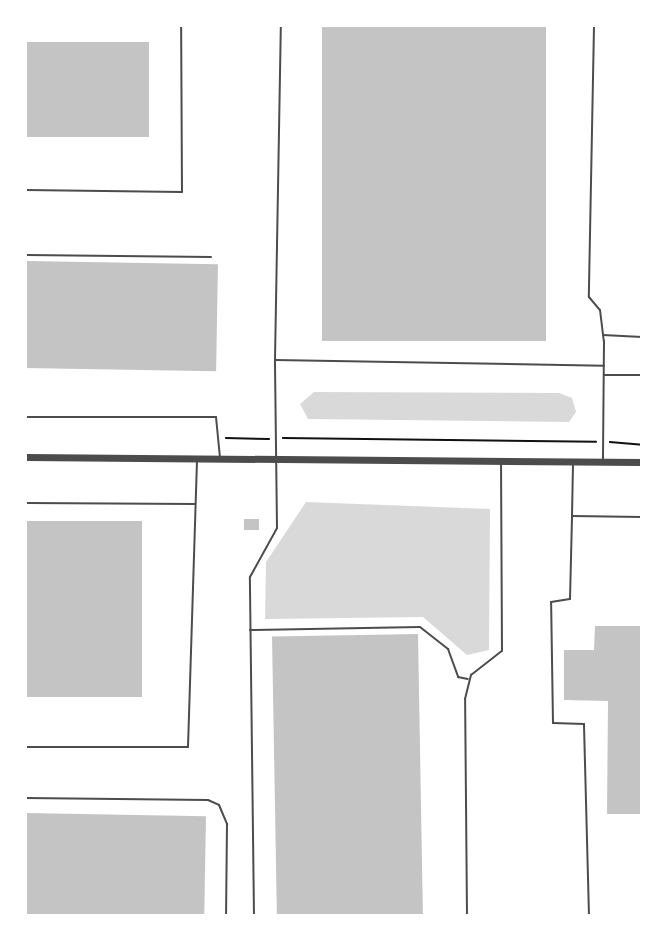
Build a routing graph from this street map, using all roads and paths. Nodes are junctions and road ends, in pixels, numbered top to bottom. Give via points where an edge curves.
1 (181, 26) edge
2 (281, 26) edge
3 (594, 26) edge
4 (26, 190) edge
5 (26, 255) edge
6 (211, 257) dead end
7 (603, 335) junction
8 (642, 337) edge
9 (275, 360) junction
10 (604, 366) junction
11 (604, 375) junction
12 (642, 375) edge
13 (26, 417) edge
14 (224, 438) dead end
15 (274, 438) junction
16 (603, 442) junction
17 (642, 445) edge
18 (26, 457) edge
19 (220, 458) junction
20 (274, 458) junction
21 (197, 459) junction
22 (501, 461) junction
23 (573, 461) junction
24 (603, 462) junction
25 (642, 462) edge
26 (26, 503) edge
27 (195, 504) junction
28 (572, 516) junction
29 (642, 518) edge
30 (250, 630) junction
31 (469, 679) junction
32 (26, 747) edge
33 (26, 798) edge
34 (226, 915) edge
35 (254, 915) edge
36 (467, 915) edge
37 (589, 915) edge

1 - 4 lane via 182,192
2 - 9 lane
3 - 7 lane via 589,297 600,310
5 - 6 lane
7 - 8 lane
7 - 10 lane
9 - 10 lane
9 - 15 lane
10 - 11 lane
11 - 12 lane
11 - 16 lane
13 - 19 lane via 216,417
14 - 15 path
15 - 16 path
15 - 20 lane
16 - 17 path
16 - 24 lane
18 - 21 street
19 - 20 street
19 - 21 street
20 - 22 street
20 - 30 lane via 276,528 252,567
21 - 27 lane
22 - 23 street
22 - 31 lane via 502,651
23 - 24 street
23 - 28 lane
24 - 25 street
26 - 27 lane
27 - 32 lane via 188,747
28 - 29 lane
28 - 37 lane via 570,599 551,602 553,723 584,724
30 - 31 lane via 420,627 448,649 458,676
30 - 35 lane
31 - 36 lane via 465,699
33 - 34 lane via 208,800 219,805 227,824

